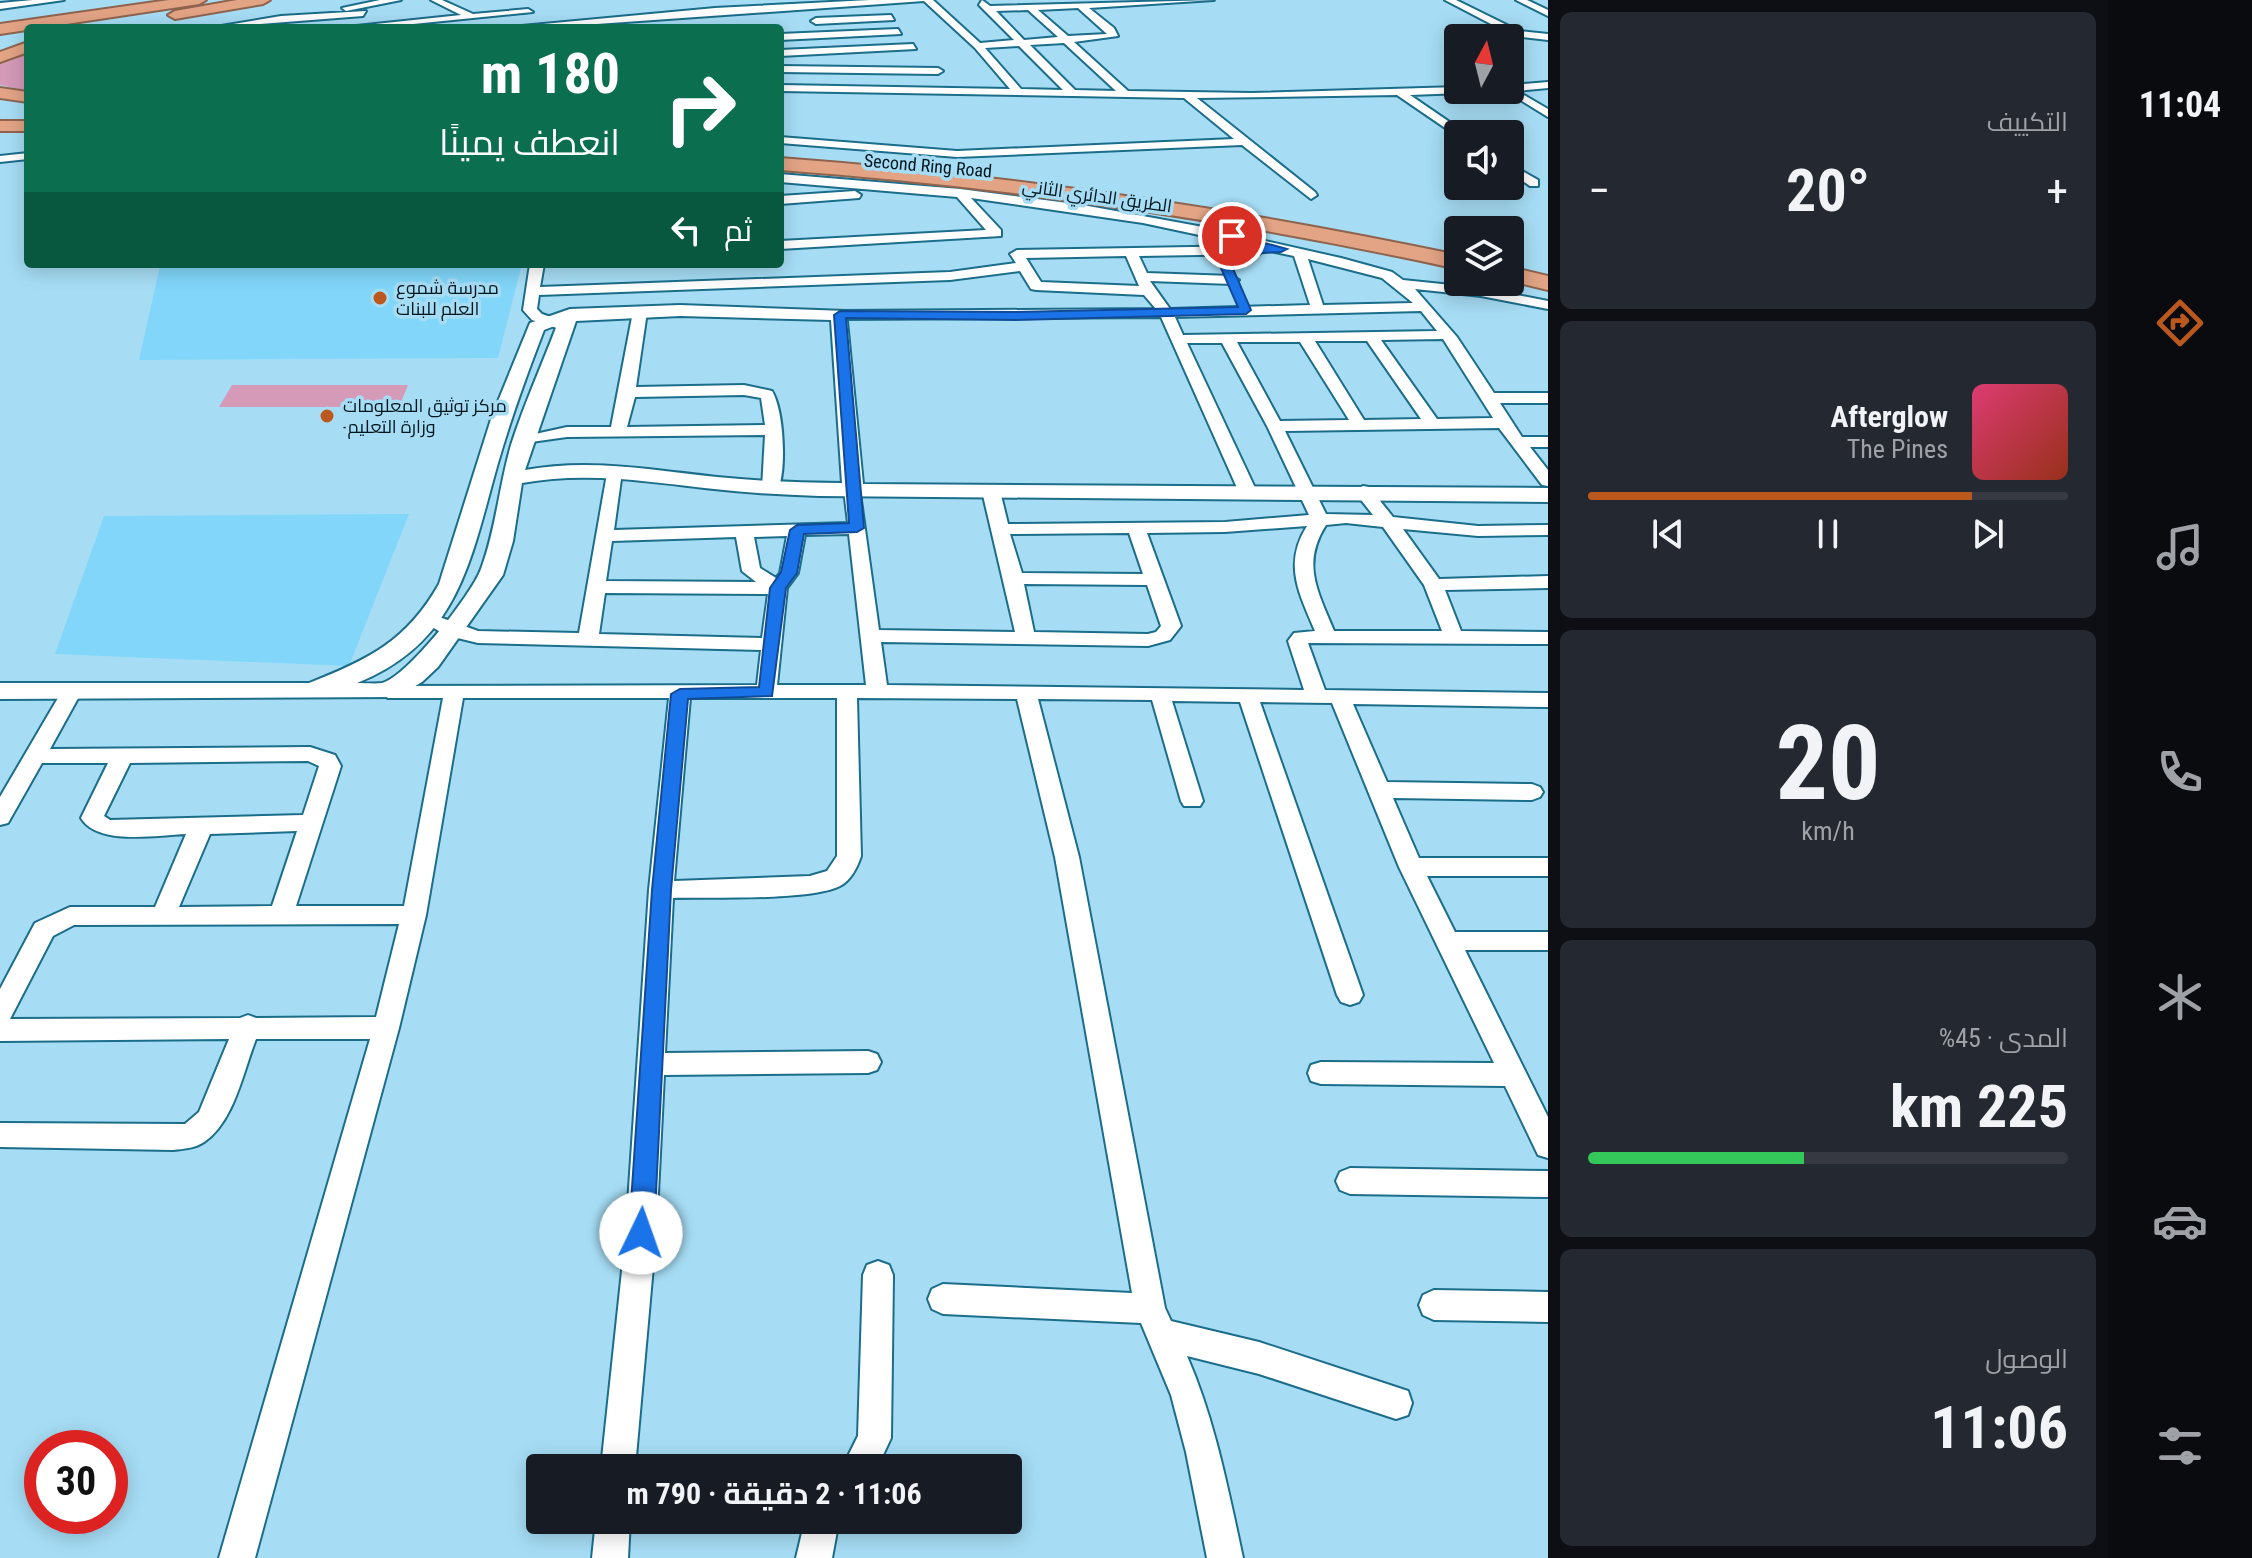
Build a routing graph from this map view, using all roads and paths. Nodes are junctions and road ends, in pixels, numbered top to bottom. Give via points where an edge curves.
1 (60, 0) edge
2 (263, 0) edge
3 (274, 0) edge
4 (397, 0) edge
5 (435, 0) edge
6 (920, 0) edge
7 (928, 0) edge
8 (978, 0) edge
9 (1210, 0) edge
10 (1449, 0) edge
11 (1520, 0) edge
12 (887, 1) edge
13 (839, 2) edge
14 (1078, 2) edge
15 (214, 3) edge
16 (477, 4) dead end
17 (616, 4) dead end
18 (786, 4) edge
19 (736, 5) edge
20 (0, 6) edge
21 (448, 6) junction
22 (379, 7) junction
23 (1030, 7) junction
24 (422, 8) dead end
25 (408, 9) dead end
26 (988, 9) junction
27 (543, 11) dead end
28 (715, 11) junction
29 (361, 13) junction
30 (1548, 13) edge
31 (653, 16) junction
32 (471, 17) junction
33 (629, 18) junction
34 (891, 18) junction
35 (268, 21) junction
36 (719, 22) dead end
37 (797, 22) dead end
38 (74, 24) edge
39 (76, 24) edge
40 (110, 24) edge
41 (148, 24) edge
42 (258, 24) edge
43 (367, 24) edge
44 (391, 24) edge
45 (475, 24) edge
46 (555, 24) edge
47 (656, 24) edge
48 (24, 31) edge
49 (898, 32) junction
50 (24, 34) edge
51 (0, 35) edge
52 (784, 37) edge
53 (1548, 37) edge
54 (1068, 40) junction
55 (1024, 42) junction
56 (978, 46) junction
57 (913, 47) junction
58 (24, 48) edge
59 (784, 53) edge
60 (0, 57) edge
61 (784, 69) edge
62 (938, 71) junction
63 (1548, 85) edge
64 (1524, 87) edge
65 (784, 88) edge
66 (955, 91) junction
67 (1444, 91) edge
68 (1018, 92) junction
69 (1071, 92) junction
70 (1124, 92) junction
71 (0, 93) edge
72 (1401, 93) junction
73 (1185, 94) junction
74 (24, 96) edge
75 (1524, 97) edge
76 (1542, 107) edge
77 (0, 110) edge
78 (24, 110) edge
79 (1548, 114) edge
80 (0, 118) edge
81 (24, 118) edge
82 (1444, 122) edge
83 (0, 126) edge
84 (24, 126) edge
85 (784, 140) edge
86 (1244, 142) junction
87 (784, 154) edge
88 (24, 156) edge
89 (0, 159) edge
90 (784, 164) edge
91 (1524, 176) edge
92 (784, 178) edge
93 (1534, 183) dead end
94 (912, 188) junction
95 (960, 193) junction
96 (1311, 195) dead end
97 (784, 200) edge
98 (996, 233) junction
99 (784, 245) edge
100 (1281, 249) junction
101 (1444, 250) edge
102 (1130, 251) junction
103 (1444, 251) edge
104 (1220, 252) junction
105 (1300, 254) junction
106 (1021, 260) junction
107 (1524, 263) edge
108 (537, 268) edge
109 (1548, 269) edge
110 (1524, 277) edge
111 (1548, 283) edge
112 (1146, 284) junction
113 (1404, 284) junction
114 (1071, 289) junction
115 (534, 291) junction
116 (1239, 295) junction
117 (1548, 305) edge
118 (1423, 307) junction
119 (1318, 310) junction
120 (1165, 311) junction
121 (640, 312) junction
122 (840, 315) junction
123 (1083, 315) junction
124 (559, 320) junction
125 (1370, 335) junction
126 (1445, 335) junction
127 (1304, 336) junction
128 (1227, 338) junction
129 (1177, 339) junction
130 (628, 392) junction
131 (1490, 398) junction
132 (1548, 398) edge
133 (1432, 423) junction
134 (1504, 423) junction
135 (1359, 424) junction
136 (1275, 426) junction
137 (772, 430) junction
138 (618, 432) junction
139 (523, 441) junction
140 (1518, 442) junction
141 (1548, 442) edge
142 (614, 472) junction
143 (512, 479) junction
144 (1548, 481) edge
145 (771, 488) junction
146 (853, 490) junction
147 (1247, 490) junction
148 (991, 491) junction
149 (1308, 491) junction
150 (1363, 491) junction
151 (1548, 495) edge
152 (1320, 520) junction
153 (1387, 521) junction
154 (857, 528) junction
155 (1000, 529) junction
156 (797, 530) junction
157 (1137, 530) junction
158 (1548, 530) edge
159 (744, 532) junction
160 (604, 536) junction
161 (1014, 578) junction
162 (1157, 580) junction
163 (1548, 582) edge
164 (1433, 585) junction
165 (596, 587) junction
166 (778, 588) junction
167 (431, 620) junction
168 (452, 631) junction
169 (1326, 635) junction
170 (869, 636) junction
171 (1454, 637) junction
172 (1548, 638) edge
173 (588, 639) junction
174 (1026, 640) junction
175 (770, 644) junction
176 (0, 691) edge
177 (72, 691) junction
178 (312, 691) junction
179 (388, 691) junction
180 (454, 691) junction
181 (877, 691) junction
182 (766, 692) junction
183 (1026, 692) junction
184 (847, 693) junction
185 (680, 694) junction
186 (1160, 694) junction
187 (1248, 696) junction
188 (1328, 697) junction
189 (1548, 700) edge
190 (35, 756) junction
191 (122, 756) junction
192 (1378, 790) junction
193 (1532, 792) dead end
194 (1192, 801) dead end
195 (0, 817) edge
196 (312, 823) junction
197 (201, 827) junction
198 (1411, 867) junction
199 (1548, 867) edge
200 (661, 890) junction
201 (282, 913) junction
202 (163, 915) junction
203 (414, 915) junction
204 (1447, 941) junction
205 (1548, 941) edge
206 (1350, 995) dead end
207 (0, 1013) edge
208 (248, 1026) junction
209 (386, 1028) junction
210 (0, 1030) edge
211 (868, 1062) dead end
212 (651, 1064) junction
213 (1321, 1073) dead end
214 (1514, 1075) junction
215 (0, 1135) edge
216 (1548, 1146) edge
217 (1350, 1181) dead end
218 (1548, 1184) edge
219 (878, 1275) dead end
220 (943, 1299) dead end
221 (1434, 1305) dead end
222 (1548, 1307) edge
223 (1155, 1321) junction
224 (1396, 1403) dead end
225 (619, 1454) edge
226 (866, 1454) edge
227 (612, 1534) edge
228 (819, 1534) edge
229 (237, 1558) edge
230 (610, 1558) edge
231 (814, 1558) edge
232 (1225, 1558) edge

1 - 20 street
2 - 15 highway
3 - 41 highway
4 - 22 street
5 - 21 street
6 - 12 street
7 - 56 street
8 - 26 street
9 - 14 street
10 - 53 street via 1517,34
11 - 30 street
12 - 13 street
12 - 34 street
13 - 18 street
14 - 23 street
14 - 54 street via 1114,33
15 - 38 highway
15 - 39 highway
15 - 40 highway
16 - 21 street
17 - 33 street
18 - 19 street
19 - 28 street
21 - 24 street
21 - 32 street
22 - 25 street
22 - 29 street
22 - 35 street
23 - 26 street
23 - 54 street
26 - 55 street
27 - 32 street
28 - 31 street
28 - 36 street
29 - 35 street
29 - 43 street
31 - 33 street
31 - 47 street
32 - 44 street
32 - 45 street
33 - 46 street
34 - 37 street
34 - 49 street
35 - 42 street
48 - 51 highway
49 - 52 street
49 - 57 street
50 - 51 highway
54 - 55 street
54 - 70 street
55 - 56 street
55 - 69 street
56 - 68 street
57 - 59 street
57 - 62 street
58 - 60 highway
61 - 62 street
62 - 66 street
63 - 64 street
65 - 66 street
66 - 68 street
67 - 72 street
68 - 69 street
69 - 70 street
70 - 73 street
71 - 74 highway
72 - 73 street
72 - 82 street
73 - 86 street
75 - 76 street
76 - 79 street
77 - 78 highway
80 - 81 highway
83 - 84 highway
85 - 86 street via 957,154
86 - 96 street
87 - 101 highway, Second Ring Road via 935,166 1199,198
88 - 89 street
90 - 103 highway, الطريق الدائري الثاني via 1078,192
91 - 93 street
92 - 94 street
94 - 95 street
94 - 97 street
95 - 98 street
95 - 100 street via 1135,215
98 - 99 street
98 - 106 street
100 - 104 street
100 - 105 street
102 - 104 street
102 - 106 street
102 - 112 street
104 - 116 street
105 - 113 street via 1369,269
105 - 119 street
106 - 114 street via 1036,286
106 - 115 street via 950,276
107 - 109 highway
108 - 115 street
110 - 111 highway
112 - 114 street
112 - 116 street
112 - 120 street
113 - 117 street
113 - 118 street
114 - 123 street
115 - 124 street via 532,315
116 - 119 street
116 - 120 street
118 - 119 street
118 - 126 street
120 - 123 street
120 - 129 street
121 - 122 street
121 - 124 street
121 - 130 street
122 - 123 street
122 - 146 street
124 - 139 street
124 - 167 street via 536,327 499,423 458,572
125 - 126 street
125 - 127 street
125 - 133 street
126 - 131 street
127 - 128 street
127 - 135 street
128 - 129 street
128 - 136 street
129 - 147 street
130 - 137 street via 759,391 771,400
130 - 138 street
131 - 132 street
131 - 134 street
133 - 134 street
133 - 135 street
134 - 140 street
135 - 136 street
136 - 149 street
137 - 138 street
137 - 145 street
138 - 139 street via 567,432
139 - 143 street
140 - 141 street
140 - 144 street
142 - 143 street via 550,470
142 - 145 street
142 - 160 street
143 - 168 street via 494,567
145 - 146 street
146 - 148 street
146 - 154 street
147 - 148 street
147 - 149 street
148 - 155 street
149 - 150 street
149 - 152 street
150 - 151 street
150 - 153 street
152 - 153 street
152 - 157 street
152 - 169 street via 1306,542 1303,579
153 - 158 street via 1478,531
153 - 164 street
154 - 156 street
154 - 170 street
155 - 157 street
155 - 161 street
156 - 159 street
156 - 166 street via 789,573
157 - 162 street
159 - 160 street
159 - 166 street via 751,571
160 - 165 street
161 - 162 street
161 - 174 street
162 - 174 street via 1171,626 1163,636
163 - 164 street
164 - 171 street
165 - 166 street
165 - 173 street
166 - 175 street
167 - 168 street
167 - 178 street via 375,667
168 - 173 street via 478,637
168 - 179 street via 419,672
169 - 171 street
169 - 188 street via 1298,641
170 - 174 street
170 - 181 street
171 - 172 street
173 - 175 street
175 - 182 street
176 - 177 street
177 - 178 street
177 - 190 street
178 - 179 street
179 - 180 street
180 - 185 street
180 - 203 street
181 - 183 street
181 - 184 street
182 - 184 street
182 - 185 street
183 - 186 street
183 - 223 street via 1067,857
184 - 200 street via 849,856 839,877 810,885
185 - 200 street
186 - 187 street
186 - 194 street
187 - 188 street
187 - 206 street
188 - 189 street
188 - 192 street
190 - 191 street
190 - 195 street
191 - 196 street via 319,756 330,766
191 - 197 street via 92,818 98,824
192 - 193 street
192 - 198 street
196 - 197 street
196 - 201 street
197 - 202 street
198 - 199 street
198 - 204 street
200 - 212 street
201 - 202 street
201 - 203 street
202 - 207 street via 60,919 44,930
203 - 209 street
204 - 205 street
204 - 214 street
208 - 209 street
208 - 210 street
208 - 215 street via 210,1120 192,1135
209 - 229 street
211 - 212 street
212 - 225 street
213 - 214 street
214 - 216 street
217 - 218 street
219 - 226 street via 874,1438
220 - 223 street
221 - 222 street
223 - 224 street
223 - 232 street via 1187,1394
227 - 230 street
228 - 231 street

